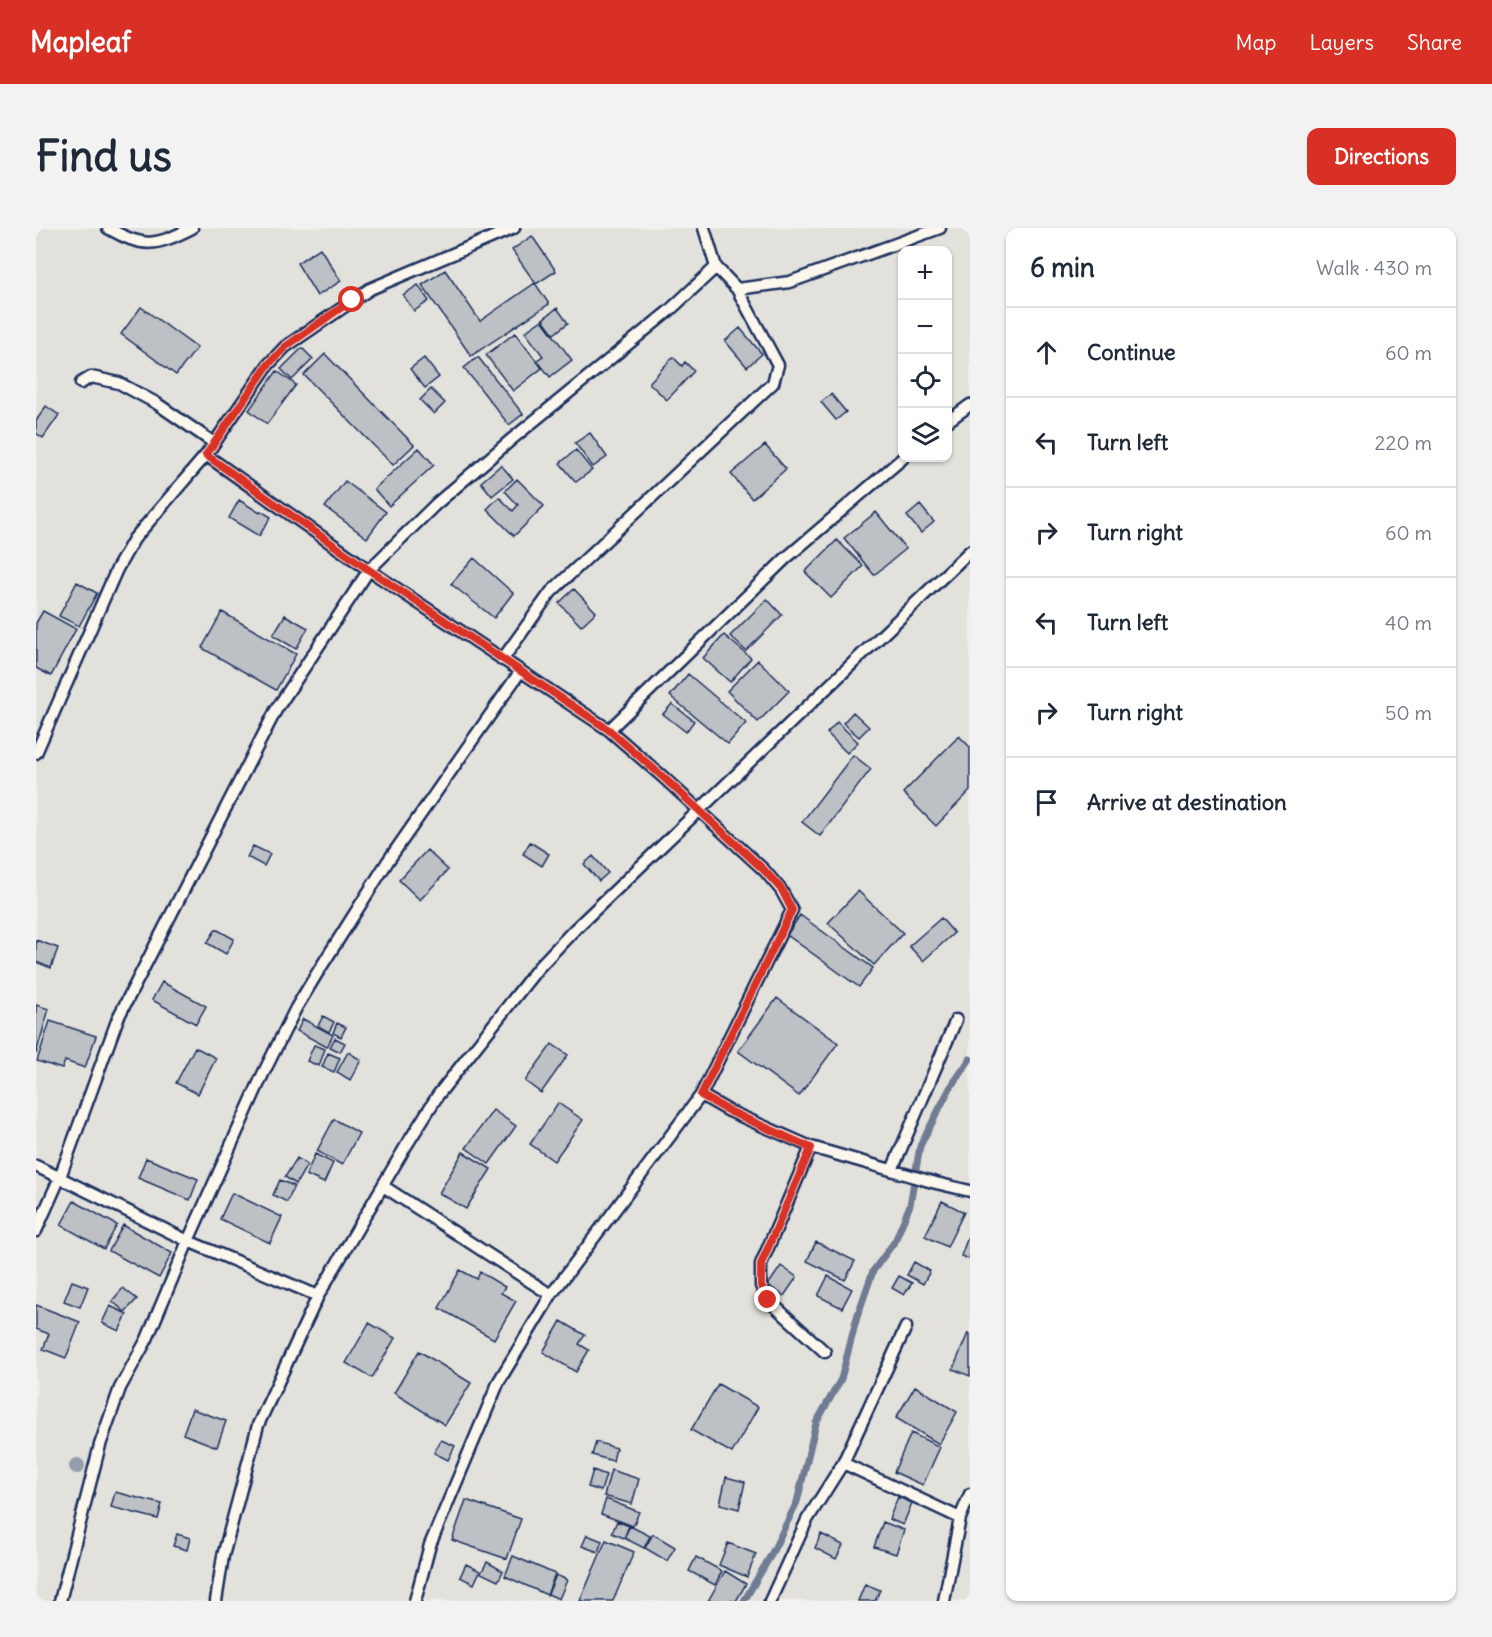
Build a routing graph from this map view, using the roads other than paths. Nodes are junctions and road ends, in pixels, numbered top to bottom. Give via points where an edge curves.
1 (108, 228) edge
2 (192, 228) edge
3 (514, 228) edge
4 (704, 228) edge
5 (940, 228) edge
6 (716, 267) junction
7 (737, 289) junction
8 (81, 383) dead end
9 (970, 405) edge
10 (952, 418) edge
11 (214, 443) junction
12 (206, 455) junction
13 (898, 462) edge
14 (970, 550) edge
15 (369, 570) junction
16 (502, 660) junction
17 (520, 672) junction
18 (609, 730) junction
19 (36, 753) edge
20 (700, 811) junction
21 (956, 1020) dead end
22 (701, 1095) junction
23 (811, 1148) junction
24 (36, 1166) edge
25 (897, 1172) junction
26 (60, 1177) junction
27 (383, 1186) junction
28 (970, 1191) edge
29 (36, 1231) edge
30 (188, 1241) junction
31 (551, 1295) junction
32 (318, 1296) junction
33 (906, 1327) dead end
34 (825, 1352) dead end
35 (843, 1463) junction
36 (970, 1494) edge
37 (960, 1518) junction
38 (60, 1601) edge
39 (216, 1601) edge
40 (415, 1601) edge
41 (770, 1601) edge
42 (944, 1601) edge

1 - 2 lane via 139,243 160,243
3 - 11 lane via 370,289 285,347
4 - 6 lane
5 - 7 lane via 790,282
6 - 7 lane
6 - 15 lane via 670,310 436,504
7 - 16 lane via 778,365 773,383 551,592
8 - 11 lane via 91,377 119,383
9 - 10 lane
11 - 12 lane
12 - 15 lane
12 - 19 lane via 134,539
13 - 18 lane via 785,559
14 - 20 lane
15 - 16 lane
15 - 26 lane via 276,711 118,1018
16 - 17 lane
17 - 18 lane
17 - 30 lane via 388,861 296,1008
18 - 20 lane
20 - 22 lane via 764,870 782,890 792,910
20 - 27 lane via 538,968 438,1095
21 - 25 lane
22 - 23 lane
22 - 31 lane
23 - 25 lane
23 - 34 lane via 761,1264 761,1286 768,1300
24 - 26 lane
25 - 28 lane
26 - 29 lane
26 - 30 lane
27 - 31 lane
27 - 32 lane
30 - 32 lane
30 - 38 lane via 147,1339 120,1388 100,1445
31 - 40 lane via 498,1381 430,1545
32 - 39 lane via 258,1425
33 - 35 lane
35 - 37 lane
35 - 41 lane via 807,1520
36 - 37 lane
37 - 42 lane

